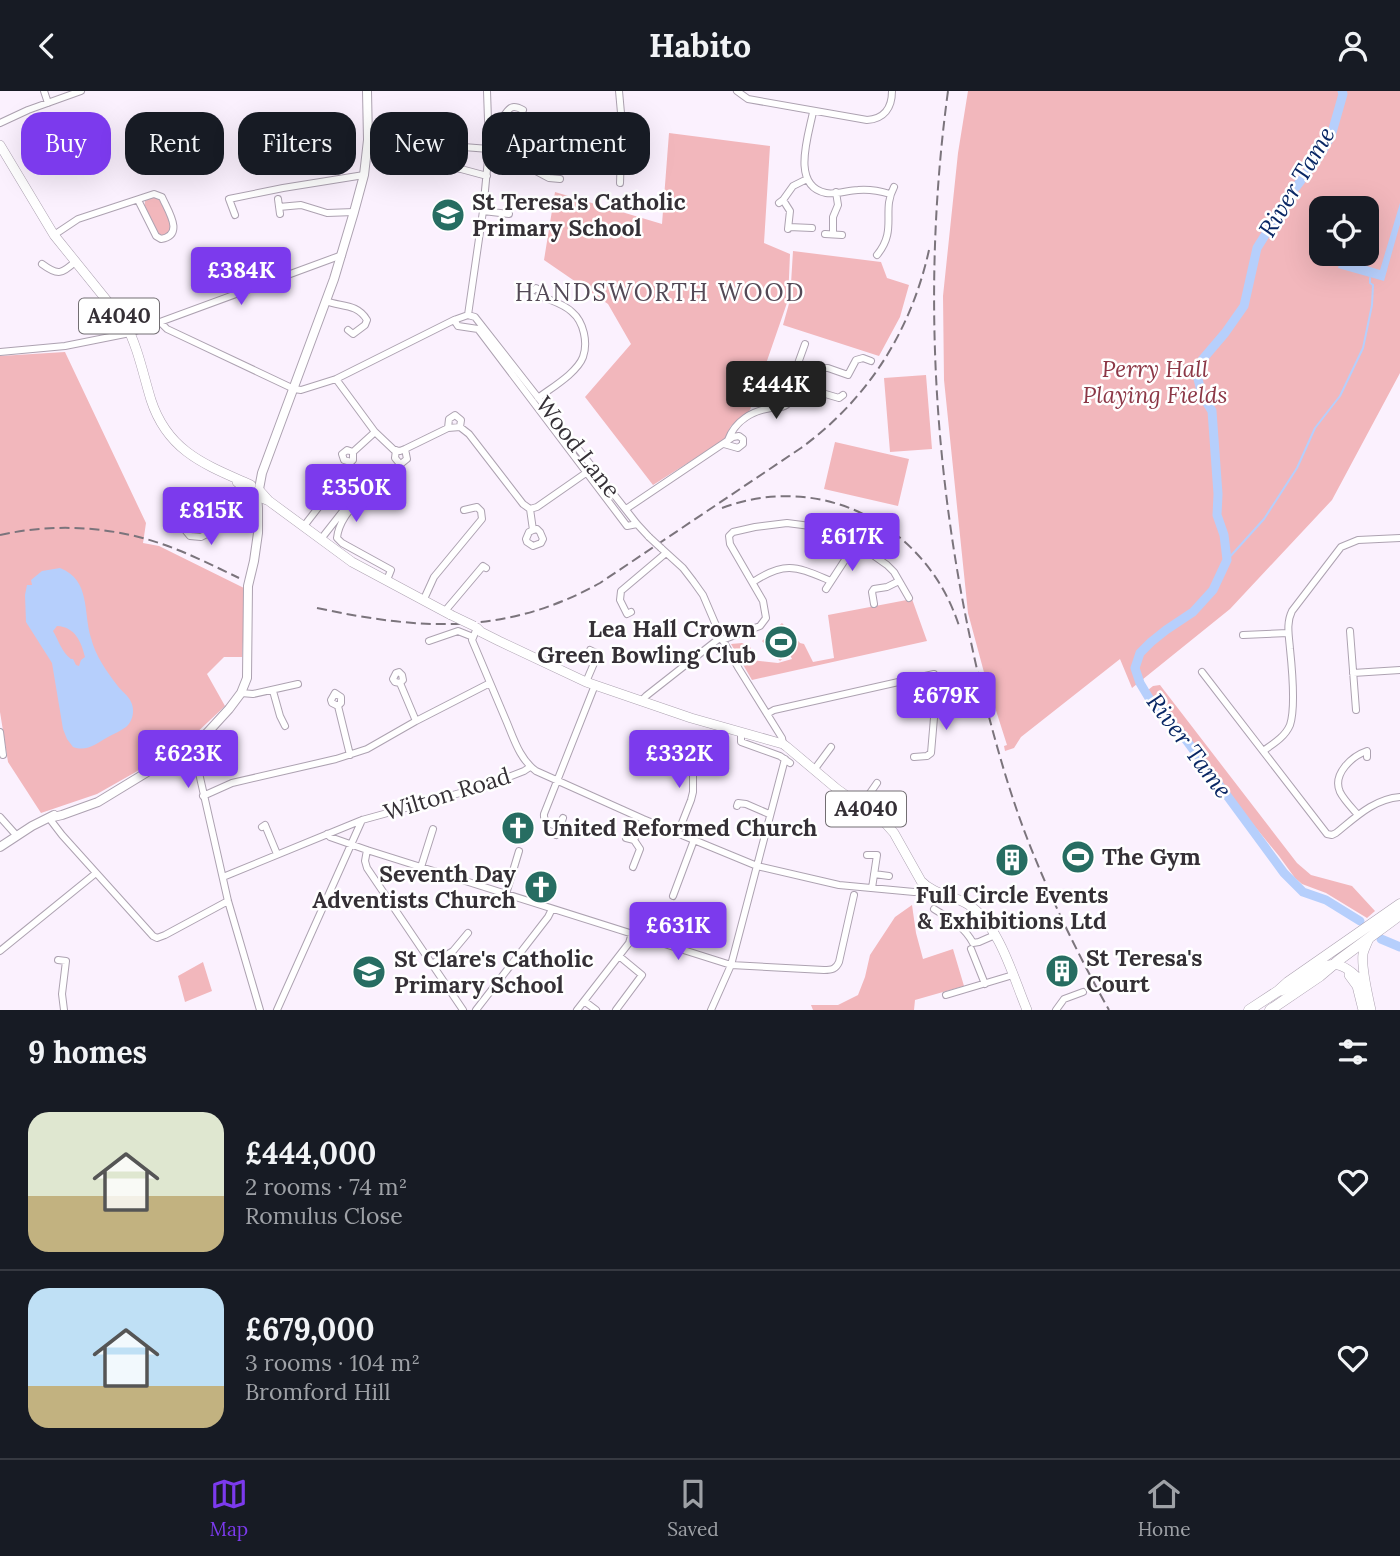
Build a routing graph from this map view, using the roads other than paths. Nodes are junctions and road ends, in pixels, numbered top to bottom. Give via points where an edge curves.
1 (44, 91) edge
2 (81, 91) edge
3 (367, 91) edge
4 (488, 91) edge
5 (620, 91) edge
6 (737, 91) edge
7 (892, 91) edge
8 (48, 103) junction
9 (523, 110) dead end
10 (489, 112) edge
11 (507, 112) edge
12 (813, 112) junction
13 (0, 123) edge
14 (0, 145) edge
15 (468, 171) edge
16 (363, 175) junction
17 (544, 175) edge
18 (487, 176) joint
19 (559, 179) dead end
20 (807, 180) junction
21 (620, 183) dead end
22 (836, 192) junction
23 (138, 200) junction
24 (279, 207) dead end
25 (483, 211) junction
26 (354, 212) junction
27 (509, 214) dead end
28 (235, 215) dead end
29 (812, 229) dead end
30 (54, 235) junction
31 (842, 235) dead end
32 (342, 255) junction
33 (877, 255) dead end
34 (76, 261) junction
35 (37, 272) dead end
36 (542, 297) dead end
37 (326, 301) junction
38 (468, 315) junction
39 (454, 320) junction
40 (161, 323) junction
41 (348, 330) dead end
42 (130, 333) junction
43 (805, 344) dead end
44 (0, 352) edge
45 (871, 361) dead end
46 (335, 380) junction
47 (813, 385) junction
48 (800, 387) junction
49 (294, 389) junction
50 (843, 395) dead end
51 (538, 398) junction
52 (460, 427) junction
53 (448, 428) junction
54 (375, 432) junction
55 (405, 449) junction
56 (396, 450) junction
57 (353, 452) dead end
58 (589, 470) junction
59 (253, 490) junction
60 (311, 490) dead end
61 (369, 492) dead end
62 (354, 496) dead end
63 (530, 509) junction
64 (626, 509) junction
65 (464, 510) dead end
66 (248, 516) dead end
67 (637, 524) junction
68 (304, 526) junction
69 (185, 530) dead end
70 (533, 530) dead end
71 (1400, 538) edge
72 (321, 539) junction
73 (856, 543) junction
74 (664, 551) junction
75 (486, 568) dead end
76 (387, 580) junction
77 (831, 580) junction
78 (900, 580) junction
79 (753, 582) junction
80 (826, 589) dead end
81 (909, 598) dead end
82 (424, 599) junction
83 (874, 604) dead end
84 (631, 612) dead end
85 (448, 613) junction
86 (475, 631) junction
87 (1350, 631) dead end
88 (1288, 633) junction
89 (1243, 635) dead end
90 (722, 638) junction
91 (429, 641) dead end
92 (590, 650) dead end
93 (1400, 670) edge
94 (1202, 672) dead end
95 (1353, 673) junction
96 (400, 683) dead end
97 (490, 683) junction
98 (591, 683) junction
99 (298, 684) dead end
100 (273, 691) junction
101 (241, 693) junction
102 (641, 701) junction
103 (338, 706) dead end
104 (1356, 710) dead end
105 (767, 714) junction
106 (416, 721) junction
107 (285, 726) dead end
108 (0, 732) edge
109 (741, 735) dead end
110 (783, 744) junction
111 (186, 747) junction
112 (831, 747) dead end
113 (1263, 751) junction
114 (3, 755) dead end
115 (350, 755) junction
116 (700, 757) dead end
117 (914, 757) dead end
118 (1367, 757) dead end
119 (530, 767) junction
120 (675, 767) dead end
121 (814, 770) junction
122 (693, 773) junction
123 (558, 781) junction
124 (877, 783) dead end
125 (203, 796) junction
126 (1400, 797) edge
127 (737, 806) dead end
128 (861, 806) junction
129 (769, 814) junction
130 (1358, 815) junction
131 (0, 817) edge
132 (49, 818) junction
133 (563, 818) dead end
134 (643, 818) junction
135 (362, 820) junction
136 (262, 827) dead end
137 (678, 833) junction
138 (327, 834) junction
139 (1333, 834) junction
140 (17, 836) junction
141 (626, 838) dead end
142 (441, 839) dead end
143 (634, 840) junction
144 (694, 840) junction
145 (352, 844) junction
146 (1336, 845) dead end
147 (0, 847) edge
148 (367, 850) junction
149 (519, 851) dead end
150 (277, 854) junction
151 (867, 855) dead end
152 (757, 866) junction
153 (421, 867) junction
154 (633, 867) dead end
155 (96, 873) junction
156 (874, 874) junction
157 (889, 876) dead end
158 (223, 877) junction
159 (872, 888) junction
160 (927, 889) junction
161 (506, 894) junction
162 (854, 895) dead end
163 (673, 896) dead end
164 (228, 901) junction
165 (1400, 904) edge
166 (552, 909) junction
167 (934, 909) dead end
168 (1400, 915) edge
169 (468, 933) dead end
170 (632, 933) junction
171 (995, 935) junction
172 (1369, 939) junction
173 (971, 950) dead end
174 (0, 951) edge
175 (620, 955) junction
176 (58, 960) dead end
177 (1333, 963) junction
178 (432, 964) junction
179 (732, 965) junction
180 (1013, 975) junction
181 (985, 984) junction
182 (1365, 986) junction
183 (1083, 992) dead end
184 (946, 995) dead end
185 (584, 1001) junction
186 (1251, 1008) edge
187 (64, 1010) edge
188 (262, 1010) edge
189 (277, 1010) edge
190 (463, 1010) edge
191 (477, 1010) edge
192 (577, 1010) edge
193 (596, 1010) edge
194 (615, 1010) edge
195 (711, 1010) edge
196 (1026, 1010) edge
197 (1056, 1010) edge
198 (1270, 1010) edge
199 (1363, 1010) edge
200 (1371, 1010) edge

1 - 8 street
2 - 8 street
3 - 16 main road
4 - 10 street
5 - 21 street
6 - 12 street via 748,99
7 - 12 street via 890,106 877,119
8 - 13 street
9 - 11 street via 512,107
12 - 20 street via 803,165
14 - 30 main road, A4040
15 - 18 street
16 - 26 main road
16 - 28 street via 229,199
17 - 19 street
18 - 25 street
20 - 22 street via 816,189
20 - 29 street via 793,185 781,202 790,211 789,228
22 - 31 street via 838,205 829,234
22 - 33 street via 892,190 887,249
23 - 23 street via 154,194 162,197 174,226 168,238 156,236
23 - 30 street via 78,219
24 - 26 street
25 - 27 street
25 - 38 street
26 - 32 main road
30 - 34 main road, A4040
32 - 37 main road
32 - 40 street
34 - 35 street via 60,272 44,265
34 - 42 main road, A4040
36 - 51 street via 573,312 583,327 585,341 583,359
37 - 41 street via 347,305 364,315 365,325 353,334
37 - 49 main road
38 - 39 street
38 - 51 street, Wood Lane via 475,317
39 - 46 street
39 - 58 street via 458,326 478,329
40 - 42 street
40 - 49 street
42 - 44 street
42 - 59 main road, A4040 via 152,402 170,434 192,457
43 - 48 street via 789,381
45 - 47 street via 856,360 847,377 823,368
46 - 49 street
46 - 54 street
47 - 48 street
47 - 50 street via 822,393
48 - 64 street via 783,407 751,413 726,443
49 - 59 main road
51 - 58 street, Wood Lane
52 - 53 street
52 - 53 street via 461,420 455,415
52 - 63 street
53 - 55 street
54 - 56 street
54 - 57 street
55 - 56 street
55 - 56 street via 407,459 400,464
58 - 63 street
58 - 64 street, Wood Lane
58 - 67 street via 627,526
59 - 68 main road, A4040
59 - 101 main road via 258,533 248,586 247,678
60 - 68 street via 321,504
61 - 76 street via 341,521 337,538 391,571
62 - 72 street
63 - 70 street
64 - 67 street, Wood Lane
65 - 82 street via 478,505 482,519 434,577
66 - 69 street via 201,537
67 - 74 street, Wood Lane, bridge
68 - 72 main road, A4040
71 - 88 street via 1358,540 1341,547 1292,611
72 - 76 main road, A4040
73 - 77 street
73 - 78 street
73 - 79 street via 818,527 787,523 733,532 730,544
74 - 84 street via 621,591 620,600 627,614
74 - 90 street, Wood Lane via 703,595
75 - 85 street via 483,566
76 - 82 main road, A4040
77 - 79 street via 801,568 782,567
77 - 80 street
78 - 81 street
78 - 83 street via 874,589
79 - 90 street via 766,618 760,626
82 - 85 main road, A4040
85 - 86 main road, A4040, bridge
86 - 91 street via 458,631
86 - 97 street via 472,640
86 - 98 main road, A4040 via 492,634
87 - 95 street
88 - 89 street
88 - 113 street via 1293,679 1290,724
90 - 102 street
90 - 105 street, Wood Lane
92 - 98 street via 599,655
93 - 95 street
94 - 113 street
95 - 104 street
96 - 106 street
97 - 106 street
97 - 119 street
98 - 102 main road, A4040
98 - 123 street
99 - 100 street
100 - 101 street
100 - 107 street
101 - 111 main road via 207,733
102 - 110 main road, A4040
103 - 115 street
105 - 110 street, Wood Lane
105 - 117 street via 933,674 932,749 927,756
106 - 115 street
108 - 114 street
109 - 129 street via 741,742 787,761
110 - 121 main road, A4040
111 - 125 street via 195,758
111 - 132 main road via 99,802
112 - 121 street
113 - 139 street via 1327,834
115 - 125 street via 232,783
116 - 122 street
118 - 130 street via 1367,751 1354,758 1336,778 1340,792
119 - 123 street
119 - 135 street, Wilton Road via 460,793
120 - 122 street
121 - 128 main road, A4040
122 - 137 street via 693,792
123 - 133 street via 543,819 557,831
123 - 134 street
124 - 128 street
125 - 158 street
126 - 130 street via 1377,802
127 - 129 street via 746,804
128 - 160 main road, A4040 via 894,833
129 - 152 street
130 - 139 street
131 - 140 street
132 - 140 main road
132 - 155 street
134 - 137 street
134 - 143 street
135 - 138 street, Wilton Road
135 - 145 street
136 - 150 street via 265,825
137 - 144 street
138 - 145 street
138 - 150 street, Wilton Road
139 - 146 street
140 - 147 main road
141 - 143 street
142 - 153 street via 432,832
143 - 154 street via 640,849
144 - 152 street
144 - 163 street
145 - 148 street
145 - 189 street
148 - 153 street
148 - 178 street via 367,868
149 - 161 street
150 - 158 street, Wilton Road
151 - 156 street via 877,855
152 - 159 street
152 - 179 street
153 - 161 street
155 - 164 street via 157,938
155 - 174 street
156 - 157 street
156 - 159 street
158 - 164 street
159 - 160 street
160 - 171 main road via 970,906
161 - 166 street
162 - 179 street via 834,969
164 - 188 street
165 - 177 highway
166 - 170 street
166 - 191 street
167 - 171 street via 957,923 973,943
168 - 172 highway
169 - 178 street via 453,951
170 - 175 street
170 - 179 street
171 - 180 main road
172 - 177 highway
172 - 182 main road via 1363,955
173 - 181 street
175 - 185 street
175 - 194 street via 642,975
176 - 187 street via 66,961
177 - 182 main road via 1350,970
177 - 186 highway via 1288,982
177 - 198 highway
177 - 199 main road via 1354,981
178 - 190 street
179 - 195 street
180 - 181 street
180 - 196 main road
181 - 184 street
182 - 200 main road
183 - 197 street via 1064,999
185 - 192 street
185 - 193 street

